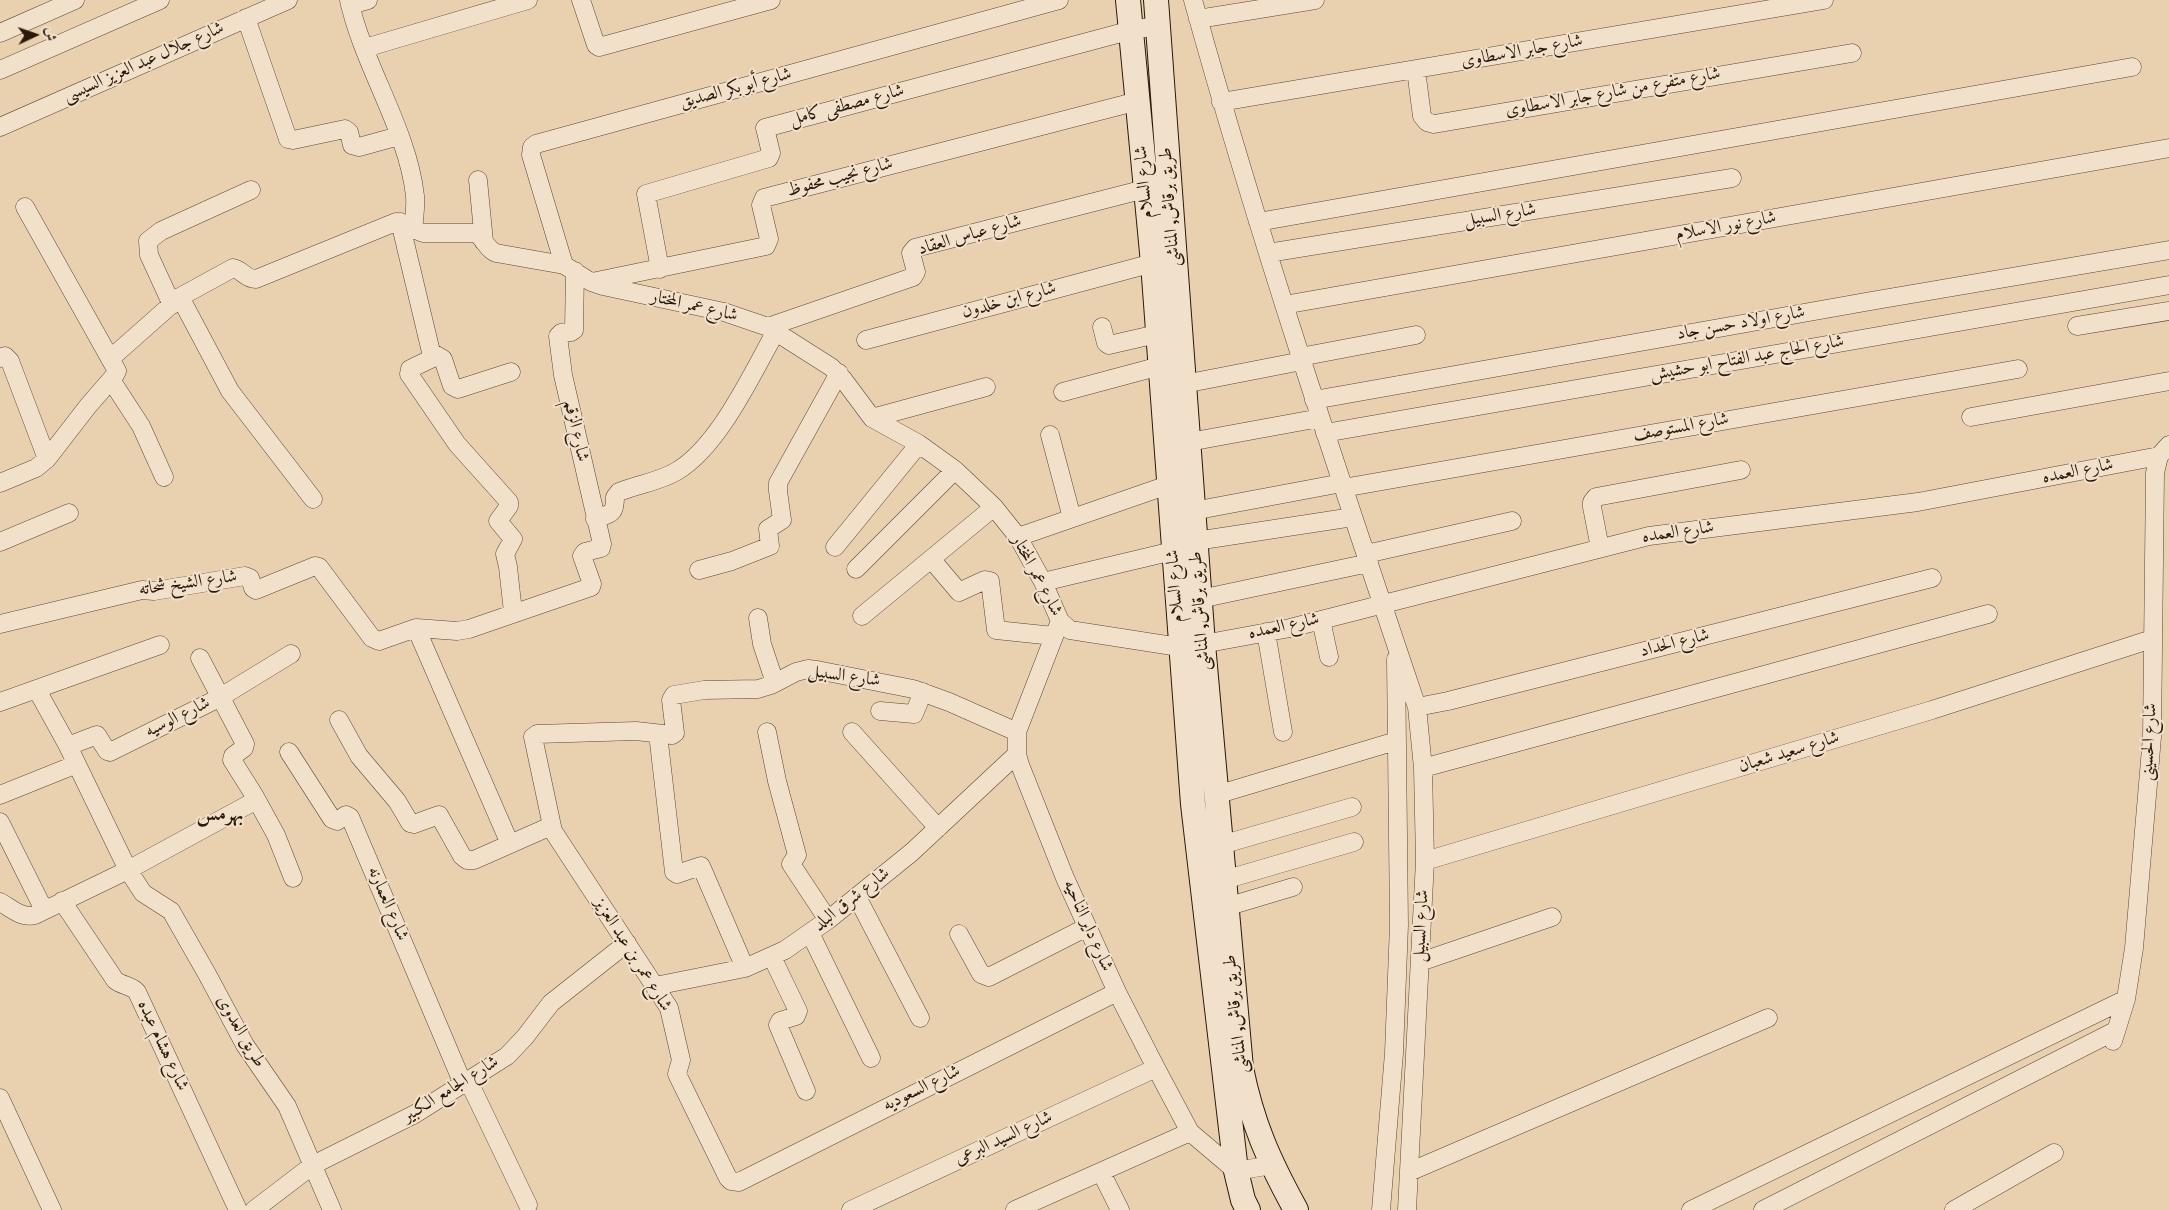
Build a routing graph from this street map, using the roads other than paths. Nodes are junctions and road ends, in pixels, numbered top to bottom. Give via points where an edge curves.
1 (75, 0) edge
2 (160, 0) edge
3 (288, 0) edge
4 (368, 0) edge
5 (528, 0) edge
6 (581, 0) edge
7 (771, 0) edge
8 (1059, 0) edge
9 (1128, 0) edge
10 (1156, 0) edge
11 (1192, 0) edge
12 (1315, 0) edge
13 (1824, 0) edge
14 (349, 2) edge
15 (246, 18) junction
16 (1198, 19) junction
17 (1157, 26) junction
18 (1132, 30) junction
19 (0, 33) edge
20 (365, 48) junction
21 (1852, 52) dead end
22 (2132, 67) dead end
23 (0, 70) edge
24 (1416, 70) junction
25 (1138, 101) junction
26 (1221, 102) junction
27 (0, 127) edge
28 (399, 136) junction
29 (2169, 148) edge
30 (1732, 178) dead end
31 (478, 180) dead end
32 (1145, 189) junction
33 (251, 190) dead end
34 (25, 208) dead end
35 (1258, 222) junction
36 (406, 226) junction
37 (484, 242) junction
38 (2169, 250) edge
39 (1268, 253) junction
40 (1153, 263) junction
41 (570, 268) junction
42 (660, 269) junction
43 (591, 282) junction
44 (2169, 285) edge
45 (176, 301) junction
46 (1284, 305) junction
47 (2169, 312) edge
48 (2077, 326) dead end
49 (1102, 327) dead end
50 (772, 329) junction
51 (1158, 334) junction
52 (1416, 335) dead end
53 (866, 340) dead end
54 (437, 356) junction
55 (0, 358) edge
56 (1301, 359) junction
57 (1160, 366) junction
58 (112, 369) junction
59 (2018, 369) dead end
60 (511, 372) dead end
61 (838, 373) junction
62 (2169, 381) edge
63 (1184, 384) junction
64 (986, 387) dead end
65 (1063, 392) dead end
66 (1314, 400) junction
67 (1971, 417) dead end
68 (872, 418) junction
69 (1323, 425) junction
70 (1050, 435) dead end
71 (920, 444) junction
72 (1177, 444) junction
73 (2164, 450) edge
74 (47, 459) junction
75 (955, 470) junction
76 (1741, 470) dead end
77 (164, 477) dead end
78 (0, 483) edge
79 (1168, 484) junction
80 (1343, 485) junction
81 (313, 499) dead end
82 (994, 506) junction
83 (1194, 511) junction
84 (69, 513) dead end
85 (1353, 517) junction
86 (595, 518) junction
87 (1072, 518) junction
88 (1512, 522) dead end
89 (1018, 537) junction
90 (0, 542) edge
91 (1196, 542) junction
92 (835, 547) dead end
93 (1600, 548) junction
94 (1173, 551) junction
95 (1367, 559) junction
96 (932, 560) junction
97 (699, 570) dead end
98 (856, 570) dead end
99 (1932, 578) dead end
100 (1043, 582) junction
101 (1200, 599) junction
102 (1382, 604) junction
103 (513, 612) junction
104 (1988, 614) dead end
105 (862, 616) dead end
106 (758, 618) dead end
107 (1321, 620) junction
108 (0, 624) edge
109 (416, 628) junction
110 (1057, 628) junction
111 (1266, 632) junction
112 (2152, 639) junction
113 (160, 645) dead end
114 (1396, 646) junction
115 (1196, 647) junction
116 (291, 654) dead end
117 (200, 658) dead end
118 (1329, 658) dead end
119 (775, 683) junction
120 (37, 690) junction
121 (923, 692) junction
122 (219, 698) junction
123 (0, 702) edge
124 (1417, 707) junction
125 (880, 711) dead end
126 (339, 720) dead end
127 (767, 732) dead end
128 (852, 732) dead end
129 (1016, 732) junction
130 (1283, 732) dead end
131 (658, 734) junction
132 (1396, 741) junction
133 (68, 746) junction
134 (289, 752) dead end
135 (1017, 754) junction
136 (77, 764) junction
137 (1422, 768) junction
138 (0, 795) edge
139 (254, 795) junction
140 (1216, 795) junction
141 (1352, 807) dead end
142 (0, 822) edge
143 (551, 826) junction
144 (938, 828) junction
145 (1354, 842) dead end
146 (510, 844) junction
147 (1221, 844) junction
148 (1425, 861) junction
149 (128, 870) junction
150 (293, 878) dead end
151 (1224, 880) junction
152 (1293, 887) dead end
153 (858, 897) junction
154 (62, 901) junction
155 (0, 902) edge
156 (1226, 907) junction
157 (44, 910) junction
158 (1552, 917) dead end
159 (828, 920) junction
160 (1087, 927) junction
161 (810, 933) junction
162 (959, 934) dead end
163 (627, 943) junction
164 (772, 957) junction
165 (1420, 962) junction
166 (745, 968) junction
167 (655, 986) junction
168 (1117, 992) junction
169 (2126, 1000) junction
170 (920, 1018) dead end
171 (1768, 1018) dead end
172 (871, 1058) dead end
173 (1156, 1068) junction
174 (466, 1082) junction
175 (806, 1091) dead end
176 (0, 1098) edge
177 (1190, 1132) junction
178 (2054, 1153) dead end
179 (312, 1165) junction
180 (1272, 1165) junction
181 (1236, 1171) junction
182 (1100, 1172) junction
183 (1409, 1172) junction
184 (728, 1178) joint
185 (1044, 1204) edge
186 (528, 1205) dead end
187 (52, 1210) edge
188 (238, 1210) edge
189 (254, 1210) edge
190 (332, 1210) edge
191 (852, 1210) edge
192 (1015, 1210) edge
193 (1120, 1210) edge
194 (1248, 1210) edge
195 (1296, 1210) edge
196 (1381, 1210) edge
197 (1408, 1210) edge
198 (1691, 1210) edge
199 (1763, 1210) edge
200 (1954, 1210) edge

1 - 19 street
2 - 23 street
3 - 15 street, شارع جلال عبد العزيز السيسى
4 - 14 street
5 - 20 street
6 - 7 street via 599,47
8 - 41 street, شارع أبو بكر الصديق via 536,144 531,155
9 - 18 street, شارع السلام
10 - 17 street, طريق برقاش, المناشى
11 - 16 street, شارع السبيل
12 - 16 street
13 - 24 street, شارع جابر الاسطاوى
14 - 20 street
15 - 27 street, شارع جلال عبد العزيز السيسى
15 - 28 street via 288,139 345,128 353,146 359,147
16 - 26 street, شارع السبيل
17 - 18 street, شارع مصطفى كامل
17 - 63 street, طريق برقاش, المناشى
18 - 25 street, شارع السلام
18 - 42 street, شارع مصطفى كامل via 765,128 771,153 769,158 646,194
20 - 28 street
21 - 24 street, شارع متفرع من شارع جابر الاسطاوى via 1434,124 1426,122 1422,116
22 - 35 street
24 - 26 street, شارع جابر الاسطاوى
25 - 32 street, شارع السلام
25 - 42 street, شارع نجيب محفوظ via 764,198 761,205 769,239 766,246
26 - 35 street, شارع السبيل
28 - 36 street via 415,196
29 - 46 street, شارع نور الاسلام
30 - 39 street, شارع السبيل
31 - 37 street
32 - 40 street, شارع السلام
32 - 50 street, شارع عباس العقاد via 915,248 911,251 916,272 913,277
33 - 45 street via 148,241 149,255
34 - 58 street
35 - 39 street, شارع السبيل
36 - 37 street, شارع عمر المختار via 429,234 472,232 481,236
36 - 45 street, شارع عمر المختار via 384,226 256,279 247,278 233,268
36 - 54 street via 431,352
37 - 41 street, شارع عمر المختار via 496,253
38 - 66 street, شارع اولاد حسن جاد
39 - 46 street, شارع السبيل
40 - 51 street, شارع السلام
40 - 53 street, شارع ابن خلدون
41 - 43 street, شارع عمر المختار
41 - 86 street, شارع الزقم via 574,330 559,334 558,338 563,375
42 - 43 street, شارع نجيب محفوظ
43 - 50 street, شارع عمر المختار via 724,312
44 - 69 street, شارع الحاج عبد الفتاح ابو حشيش
45 - 58 street, شارع عمر المختار
45 - 81 street via 230,391
46 - 56 street, شارع السبيل
47 - 48 street
49 - 51 street via 1109,345
50 - 61 street, شارع عمر المختار
50 - 86 street via 736,402 696,456 670,476 619,492 614,511
51 - 57 street, شارع السلام
52 - 56 street
54 - 60 street via 443,359 456,389
54 - 103 street via 410,369 409,374 457,444 509,502 498,521 513,539 505,554
55 - 74 street via 5,356 10,361
56 - 63 street
56 - 66 street, شارع السبيل
57 - 65 street
57 - 72 street, شارع السلام
58 - 74 street
58 - 77 street
59 - 80 street, شارع المستوصف
61 - 68 street, شارع عمر المختار
61 - 97 street via 778,483 782,520 768,529 768,547
62 - 67 street
63 - 72 street, طريق برقاش, المناشى
64 - 68 street
66 - 69 street, شارع السبيل
68 - 71 street, شارع عمر المختار
69 - 72 street, شارع الحاج عبد الفتاح ابو حشيش
69 - 80 street, شارع السبيل
70 - 87 street
71 - 75 street, شارع عمر المختار
71 - 92 street
72 - 79 street, شارع السلام
72 - 83 street, طريق برقاش, المناشى
73 - 93 street, شارع العمده via 1918,502 1649,536
73 - 112 street, شارع الحسينى via 2155,473
74 - 78 street via 36,468
75 - 82 street, شارع عمر المختار
75 - 98 street
76 - 93 street via 1596,497 1592,507
79 - 87 street
79 - 94 street, شارع السلام
80 - 83 street, شارع المستوصف
80 - 85 street, شارع السبيل
82 - 89 street, شارع عمر المختار
82 - 96 street
83 - 91 street, طريق برقاش, المناشى
84 - 90 street
85 - 91 street
85 - 95 street, شارع السبيل
86 - 103 street, شارع الزقم via 602,546 582,556 592,584 590,587
87 - 89 street
88 - 95 street
89 - 100 street, شارع عمر المختار
91 - 101 street, طريق برقاش, المناشى
93 - 102 street, شارع العمده
94 - 100 street
94 - 115 street, شارع السلام
95 - 101 street
95 - 102 street, شارع السبيل
96 - 105 street
96 - 110 street via 959,592 985,580 990,582 996,630
99 - 124 street, شارع الحداد via 1448,702
100 - 110 street, شارع عمر المختار
101 - 115 street, طريق برقاش, المناشى
102 - 107 street, شارع العمده
102 - 114 street, شارع السبيل
103 - 109 street via 463,630
104 - 137 street
106 - 119 street via 761,640
107 - 111 street, شارع العمده
107 - 118 street
108 - 109 street, شارع الشيخ شحاته via 142,590 154,591 246,576 256,590 315,566 375,641
109 - 146 street
110 - 115 street, شارع عمر المختار
110 - 129 street, شارع داير الناحيه
111 - 115 street, شارع العمده
111 - 130 street
112 - 148 street, شارع سعيد شعبان via 1932,710
112 - 169 street, شارع الحسينى via 2152,737 2134,948
113 - 120 street
114 - 124 street, شارع السبيل
114 - 132 street, شارع السبيل
115 - 140 street, طريق برقاش, المناشى
115 - 181 street, شارع السلام via 1194,804
116 - 122 street, شارع الوسيه
117 - 122 street
119 - 121 street, شارع السبيل via 808,669
119 - 131 street, شارع السبيل via 753,690 676,694 671,702 675,734
120 - 123 street
120 - 133 street, طريق العدوى
121 - 125 street via 914,714
121 - 129 street, شارع السبيل
122 - 133 street, شارع الوسيه via 110,752 97,735
122 - 139 street via 245,744 233,756 233,762
124 - 137 street, شارع السبيل
126 - 146 street via 359,756 412,824 438,815 464,858 470,861
127 - 159 street via 798,855 791,864
128 - 144 street
129 - 135 street, شارع داير الناحيه
131 - 143 street, شارع عمر بن عبد العزيز via 636,731 537,734 533,737
131 - 166 street via 674,872 677,874 702,866
132 - 140 street
132 - 196 street, شارع السبيل via 1399,925 1394,1053
133 - 136 street, طريق العدوى
134 - 174 street, شارع العمارنه via 332,819 337,821 346,815 350,817
135 - 144 street, شارع شرق البلد
135 - 160 street, شارع داير الناحيه via 1051,845
136 - 138 street
136 - 149 street, طريق العدوى
137 - 148 street, شارع السبيل
139 - 149 street via 251,804
139 - 150 street via 276,835
140 - 147 street, طريق برقاش, المناشى
141 - 147 street
142 - 157 street
143 - 146 street
143 - 163 street, شارع عمر بن عبد العزيز
144 - 153 street, شارع شرق البلد
145 - 151 street
147 - 151 street, طريق برقاش, المناشى
148 - 165 street, شارع السبيل
149 - 154 street
149 - 179 street, طريق العدوى via 143,893 171,911 245,1045 287,1106
151 - 156 street, طريق برقاش, المناشى
152 - 156 street
153 - 159 street, شارع شرق البلد
153 - 170 street
154 - 157 street
154 - 188 street, شارع هشام عبده via 115,980 137,992
155 - 157 street via 25,916
156 - 180 street, طريق برقاش, المناشى via 1241,1068 1258,1134
158 - 165 street
159 - 161 street, شارع شرق البلد
160 - 162 street via 989,977 981,974
160 - 168 street, شارع داير الناحيه
161 - 164 street, شارع شرق البلد
161 - 172 street
163 - 167 street, شارع عمر بن عبد العزيز
163 - 174 street, شارع الجامع الكبير via 551,1003 507,1056
164 - 166 street, شارع شرق البلد
164 - 175 street via 798,1011 796,1016 780,1020 778,1025
165 - 183 street, شارع السبيل
166 - 167 street, شارع شرق البلد
167 - 184 street, شارع عمر بن عبد العزيز via 670,1012 681,1060 676,1074
168 - 173 street, شارع داير الناحيه
168 - 184 street, شارع السعوديه via 739,1182
169 - 198 street
169 - 199 street, شارع الحسينى via 2114,1036
171 - 183 street
173 - 177 street, شارع داير الناحيه
173 - 191 street, شارع السيد البرعى
174 - 179 street, شارع الجامع الكبير via 395,1125
174 - 186 street
176 - 187 street
177 - 181 street, شارع داير الناحيه
177 - 182 street
178 - 200 street
179 - 189 street, شارع الجامع الكبير
179 - 190 street, طريق العدوى
180 - 181 street
180 - 195 street, طريق برقاش, المناشى
181 - 194 street
182 - 185 street
182 - 193 street
183 - 197 street, شارع السبيل
185 - 192 street

